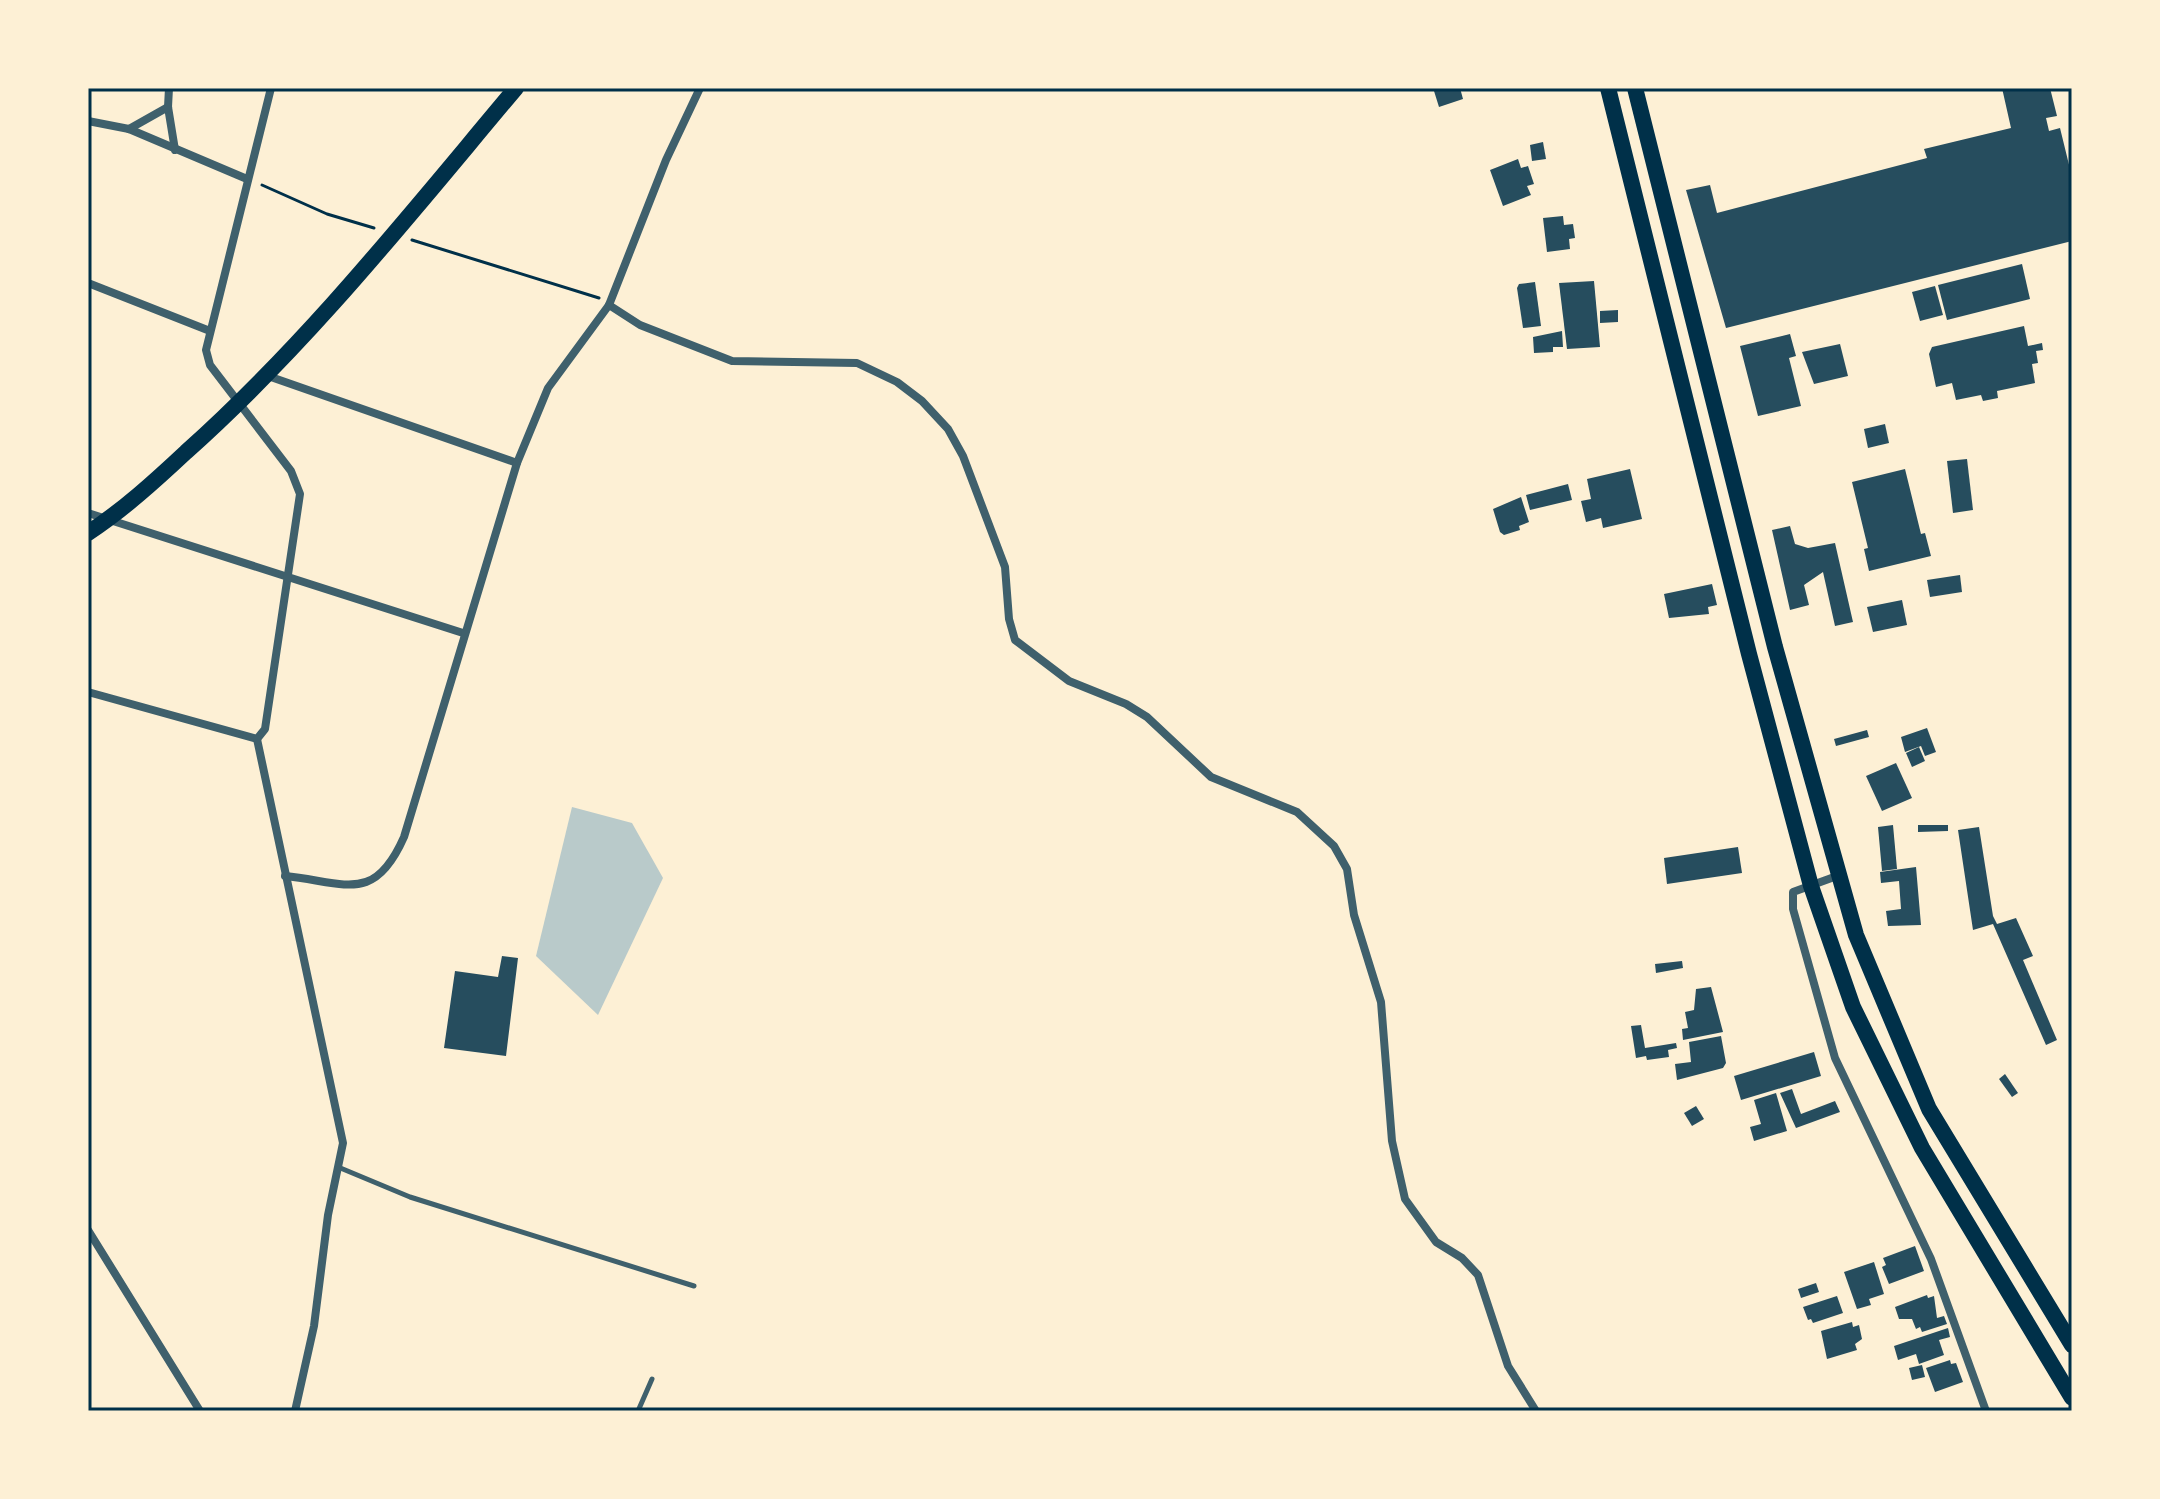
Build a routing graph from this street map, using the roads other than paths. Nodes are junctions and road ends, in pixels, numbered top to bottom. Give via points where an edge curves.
1 (169, 88) edge
2 (271, 88) edge
3 (516, 88) edge
4 (700, 88) edge
5 (1608, 88) edge
6 (1635, 88) edge
7 (168, 107) junction
8 (88, 121) edge
9 (129, 129) junction
10 (175, 150) junction
11 (1649, 150) junction
12 (1624, 156) junction
13 (247, 179) junction
14 (88, 283) edge
15 (609, 305) junction
16 (210, 331) junction
17 (268, 376) junction
18 (240, 404) junction
19 (517, 463) junction
20 (1738, 500) junction
21 (1712, 507) junction
22 (88, 513) edge
23 (108, 520) junction
24 (88, 533) edge
25 (289, 579) junction
26 (463, 633) junction
27 (1775, 647) junction
28 (1749, 654) junction
29 (88, 692) edge
30 (257, 739) junction
31 (285, 876) junction
32 (1837, 876) junction
33 (1811, 886) junction
34 (338, 1167) junction
35 (88, 1230) edge
36 (694, 1286) dead end
37 (2072, 1345) edge
38 (652, 1379) dead end
39 (2072, 1398) edge
40 (200, 1411) edge
41 (295, 1411) edge
42 (638, 1411) edge
43 (1536, 1411) edge
44 (1986, 1411) edge

1 - 7 street
2 - 13 street
3 - 17 main road
4 - 15 street
5 - 12 main road
6 - 11 main road
7 - 9 street
7 - 10 street
8 - 9 street
9 - 10 street
10 - 13 street
11 - 12 main road
11 - 20 main road
12 - 21 main road
13 - 16 street
14 - 16 street
15 - 19 street via 548,388
15 - 43 street via 640,325 732,361 857,363 897,382 948,429 963,456 1005,567 1015,640 1069,681 1147,717 1211,777 1297,812 1334,846 1347,869 1354,915 1381,1002 1392,1141 1405,1199 1436,1242 1478,1275 1508,1366
16 - 18 street via 210,365
17 - 18 main road
17 - 19 street
18 - 23 main road
18 - 25 street via 298,484
19 - 26 street
20 - 21 main road
20 - 27 main road
21 - 28 main road
22 - 23 street
23 - 24 main road
23 - 25 street
25 - 26 street
25 - 30 street via 265,729
26 - 31 street via 393,862 375,882 357,886
27 - 28 main road
27 - 32 main road
28 - 33 main road
29 - 30 street
30 - 31 street
31 - 34 street via 343,1143
32 - 33 street
32 - 37 main road via 1873,982 1929,1109
33 - 39 main road via 1853,1007 1895,1098
33 - 44 street via 1793,892 1793,909 1835,1058 1931,1259
34 - 36 lane via 410,1197
34 - 41 street
35 - 40 street
38 - 42 lane

